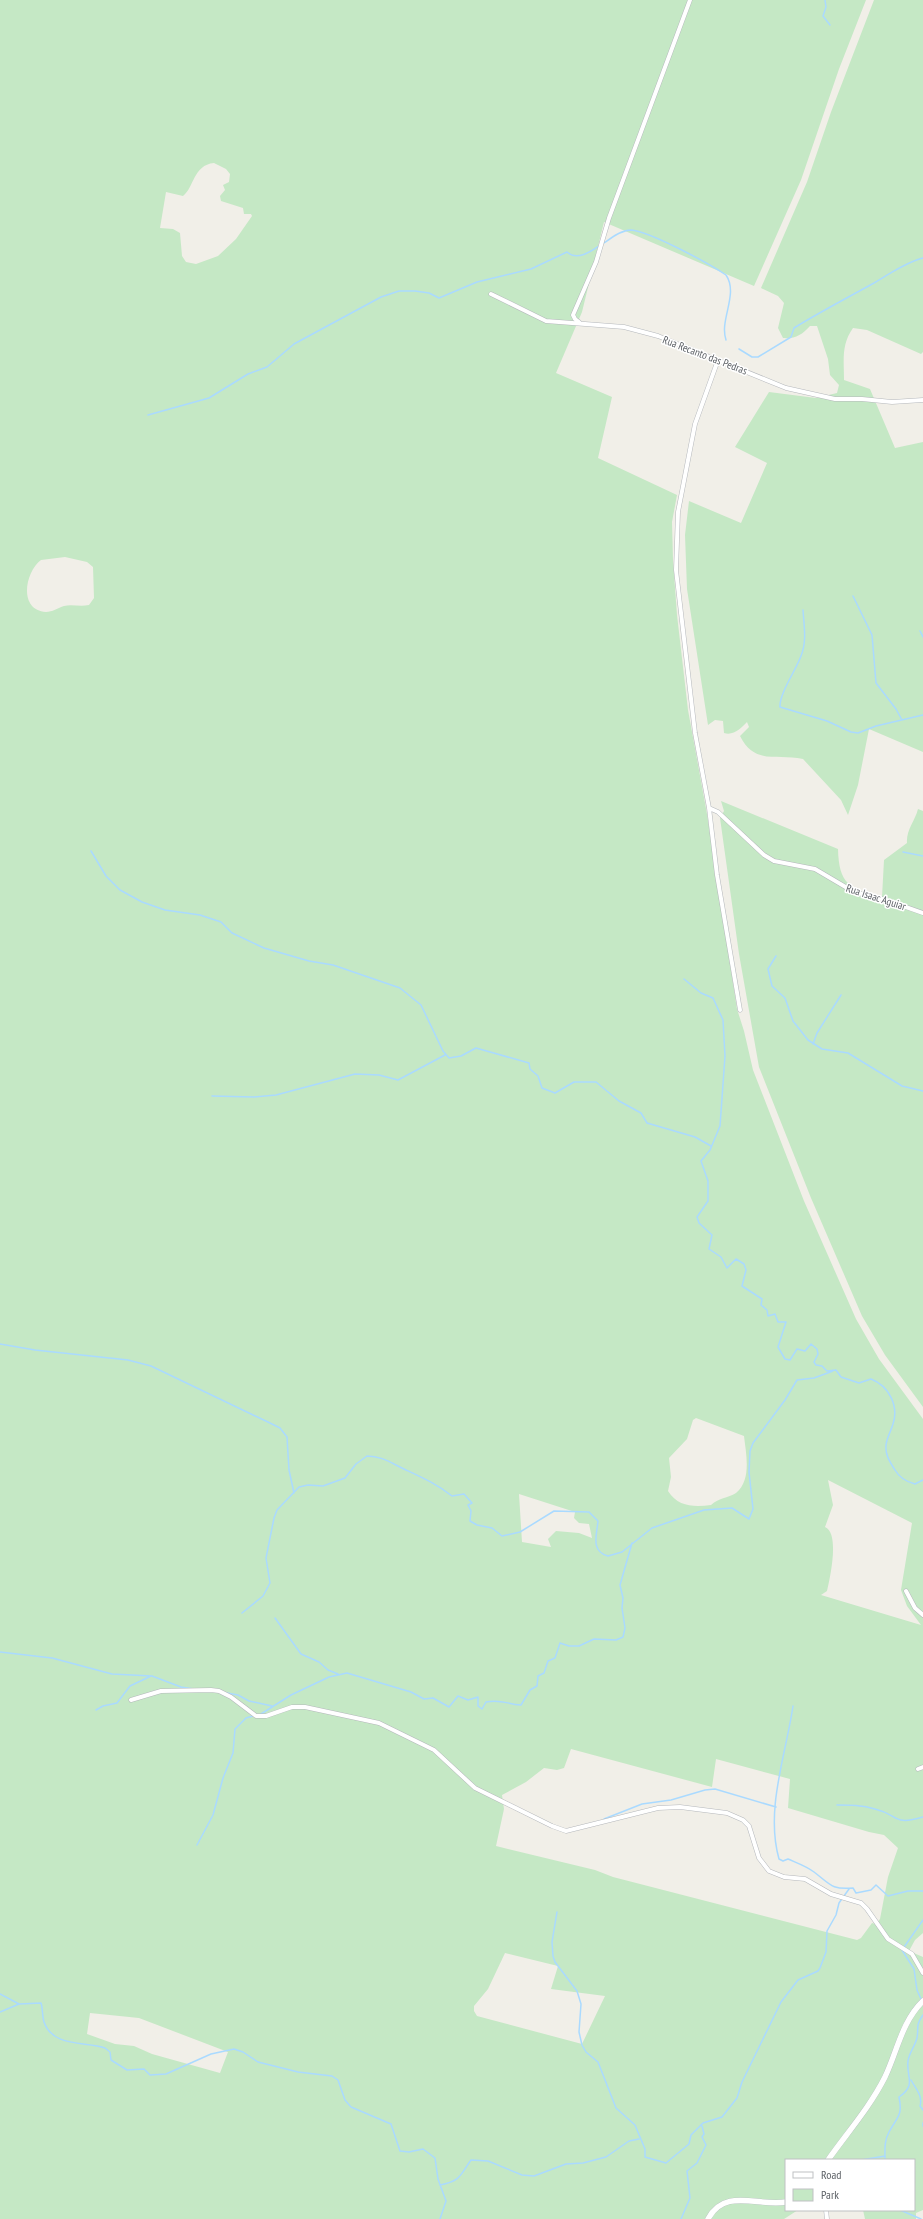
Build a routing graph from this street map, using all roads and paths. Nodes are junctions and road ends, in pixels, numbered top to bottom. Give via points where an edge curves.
1 (690, 0) edge
2 (491, 294) dead end
3 (580, 323) junction
4 (718, 360) junction
5 (923, 400) edge
6 (709, 808) junction
7 (923, 913) edge
8 (740, 1010) dead end
9 (906, 1591) dead end
10 (923, 1615) edge
11 (131, 1700) dead end
12 (923, 1767) edge
13 (918, 1769) dead end
14 (923, 1973) edge
15 (923, 2001) edge
16 (829, 2159) edge
17 (785, 2202) edge
18 (708, 2219) edge

1 - 3 street via 609,218 596,262 573,315
2 - 3 street, Rua Recanto das Pedras via 546,321
3 - 4 street, Rua Recanto das Pedras via 624,327 658,336
4 - 5 street, Rua Recanto das Pedras via 786,388 835,399 892,402
4 - 6 street via 695,424 678,512 678,595 695,733
6 - 7 street, Rua Isaac Aguiar via 718,812 764,855 774,861 815,869 854,892
6 - 8 street via 717,874
9 - 10 street via 915,1608
11 - 14 street via 161,1691 210,1690 225,1694 260,1717 292,1707 306,1707 379,1723 434,1750 475,1788 566,1831 658,1808 686,1807 727,1813 743,1820 749,1826 760,1858 769,1871 784,1877 805,1879 830,1894 861,1903 888,1940 912,1954
12 - 13 street
15 - 16 street via 912,2014 885,2078
17 - 18 street via 725,2202 716,2207

